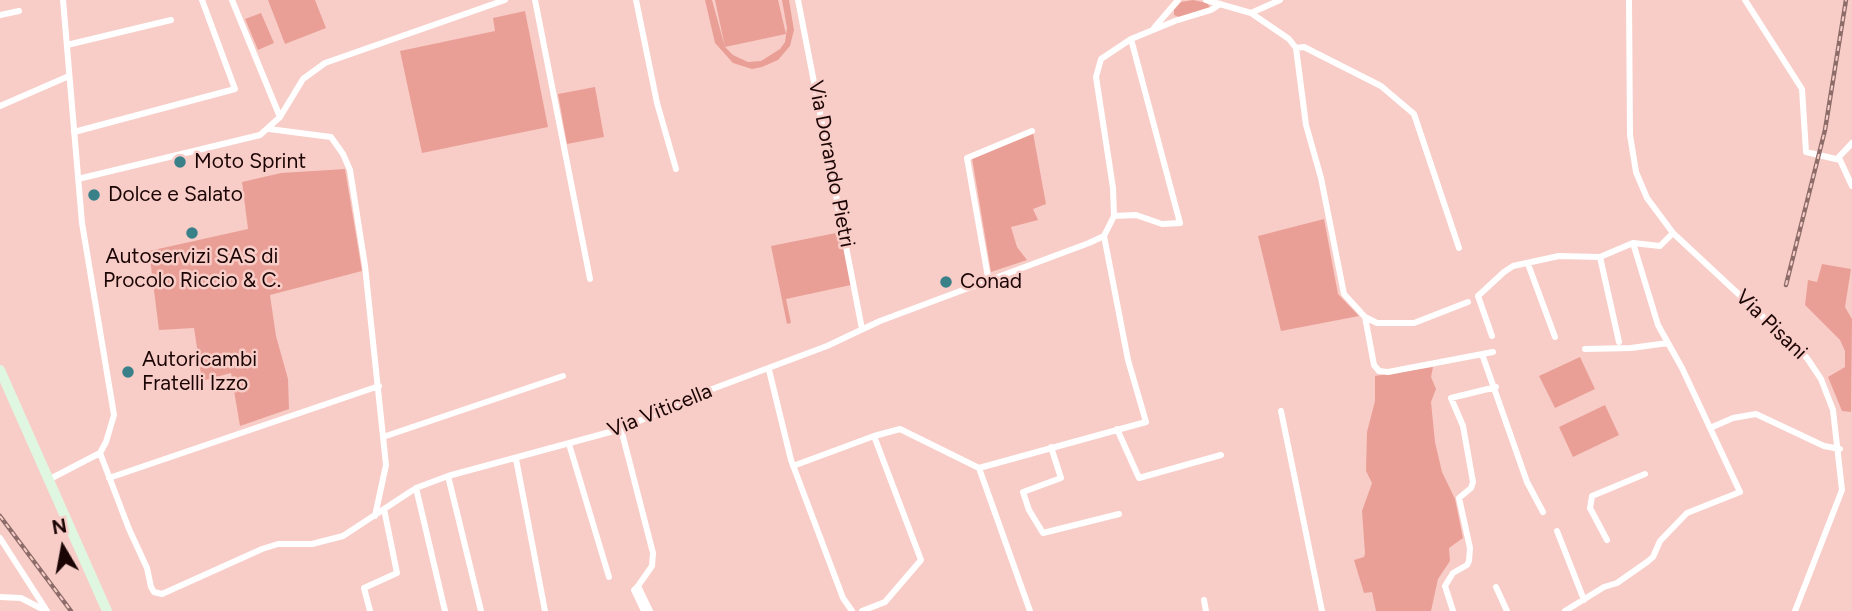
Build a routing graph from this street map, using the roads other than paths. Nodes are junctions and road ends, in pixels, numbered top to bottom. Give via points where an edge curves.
1 (63, 0) edge
2 (202, 0) edge
3 (232, 0) edge
4 (505, 0) edge
5 (535, 0) edge
6 (636, 0) edge
7 (797, 0) edge
8 (1178, 0) edge
9 (1206, 0) edge
10 (1280, 0) edge
11 (1629, 0) edge
12 (1745, 0) edge
13 (1216, 2) edge
14 (19, 11) dead end
15 (1169, 12) junction
16 (1251, 13) junction
17 (0, 15) edge
18 (172, 20) dead end
19 (1175, 21) junction
20 (1153, 29) junction
21 (1131, 39) junction
22 (67, 45) junction
23 (1296, 48) junction
24 (69, 76) junction
25 (0, 106) edge
26 (279, 117) junction
27 (270, 129) junction
28 (1032, 131) dead end
29 (74, 132) junction
30 (1852, 143) edge
31 (1834, 158) junction
32 (676, 169) dead end
33 (78, 179) junction
34 (1852, 186) edge
35 (1114, 216) junction
36 (1673, 233) junction
37 (1104, 236) junction
38 (1633, 243) junction
39 (1459, 248) dead end
40 (1600, 257) junction
41 (1528, 264) junction
42 (590, 279) dead end
43 (989, 283) junction
44 (1468, 302) dead end
45 (1365, 317) junction
46 (862, 329) junction
47 (1492, 336) dead end
48 (1555, 337) dead end
49 (1619, 342) dead end
50 (1668, 343) junction
51 (1586, 349) dead end
52 (1493, 352) dead end
53 (1482, 354) junction
54 (0, 370) edge
55 (769, 370) junction
56 (563, 376) dead end
57 (379, 386) junction
58 (1496, 387) junction
59 (1281, 411) dead end
60 (1710, 428) junction
61 (621, 429) junction
62 (1117, 429) junction
63 (874, 436) junction
64 (383, 437) junction
65 (569, 444) junction
66 (1051, 447) junction
67 (1840, 449) junction
68 (100, 453) junction
69 (1221, 455) dead end
70 (516, 459) junction
71 (793, 466) junction
72 (979, 468) junction
73 (1645, 474) dead end
74 (448, 476) junction
75 (109, 478) junction
76 (48, 480) junction
77 (416, 488) junction
78 (384, 509) junction
79 (1543, 512) dead end
80 (1119, 514) dead end
81 (375, 516) junction
82 (1557, 531) dead end
83 (0, 538) edge
84 (1607, 540) dead end
85 (609, 577) dead end
86 (638, 586) junction
87 (1496, 587) dead end
88 (0, 597) edge
89 (1204, 600) dead end
90 (1584, 600) junction
91 (884, 603) junction
92 (46, 611) edge
93 (107, 611) edge
94 (370, 611) edge
95 (445, 611) edge
96 (481, 611) edge
97 (544, 611) edge
98 (644, 611) edge
99 (650, 611) edge
100 (852, 611) edge
101 (862, 611) edge
102 (888, 611) edge
103 (1030, 611) edge
104 (1206, 611) edge
105 (1322, 611) edge
106 (1453, 611) edge
107 (1507, 611) edge
108 (1565, 611) edge
109 (1795, 611) edge

1 - 22 street
2 - 29 street via 235,89
3 - 26 street
4 - 26 street via 325,63 303,79
5 - 42 street
6 - 32 street
7 - 46 street, Via Dorando Pietri
8 - 15 street
9 - 13 street
10 - 16 street
11 - 36 street, Via Pisani via 1633,158 1653,209
12 - 31 street via 1802,89 1806,152
13 - 16 street
13 - 19 street via 1211,10
14 - 17 street
15 - 19 street
15 - 20 street
16 - 23 street
18 - 22 street
19 - 20 street
20 - 21 street
21 - 35 street via 1105,54 1096,71
21 - 35 street via 1180,223
22 - 24 street
23 - 39 street via 1304,47 1381,86 1414,114
23 - 45 street via 1306,125 1344,294
24 - 25 street
24 - 29 street
26 - 27 street
27 - 33 street
27 - 57 street via 331,137 350,170
28 - 43 street via 967,158
29 - 33 street
30 - 31 street
31 - 34 street
33 - 68 street via 113,400 111,427
35 - 37 street
36 - 38 street via 1660,246
36 - 67 street, Via Pisani via 1807,358 1833,410
37 - 43 street, Via Viticella
37 - 62 street via 1128,360 1146,422
38 - 40 street
38 - 50 street
40 - 41 street via 1559,256
40 - 49 street
41 - 47 street via 1513,266 1478,296
41 - 48 street
43 - 46 street, Via Viticella
44 - 45 street via 1414,323 1377,323
45 - 53 street via 1379,371
46 - 55 street, Via Viticella
50 - 51 street
50 - 60 street
52 - 53 street
53 - 58 street
54 - 76 main road
55 - 61 street, Via Viticella
55 - 71 street
56 - 64 street
57 - 64 street
57 - 75 street
58 - 79 street via 1527,482
58 - 106 street via 1451,397 1463,426 1473,481 1459,498 1469,561 1445,586
59 - 105 street
60 - 67 street via 1756,414
60 - 90 street via 1740,492 1687,513 1660,541 1653,557
61 - 65 street, Via Viticella
61 - 86 street via 654,561
62 - 66 street
62 - 69 street via 1139,478
63 - 71 street
63 - 72 street via 906,430
63 - 91 street via 922,556
64 - 81 street via 385,477
65 - 70 street, Via Viticella
65 - 85 street
66 - 72 street
66 - 80 street via 1061,478 1024,492 1043,533
67 - 109 street, Via Pisani via 1842,490
68 - 75 street, Via Viticella
68 - 76 street
70 - 74 street, Via Viticella
70 - 97 street
71 - 100 street via 847,609
72 - 103 street
73 - 84 street via 1592,496 1590,508
74 - 77 street, Via Viticella
74 - 96 street
75 - 81 street, Via Viticella via 148,568 151,587 158,594 262,549 343,536
76 - 93 main road
77 - 78 street, Via Viticella
77 - 95 street
78 - 81 street, Via Viticella
78 - 94 street via 397,573 364,588
82 - 90 street
83 - 92 street
86 - 98 street via 634,590
86 - 99 street
87 - 107 street
88 - 92 street via 21,598
89 - 104 street
90 - 108 street
91 - 101 street
91 - 102 street

